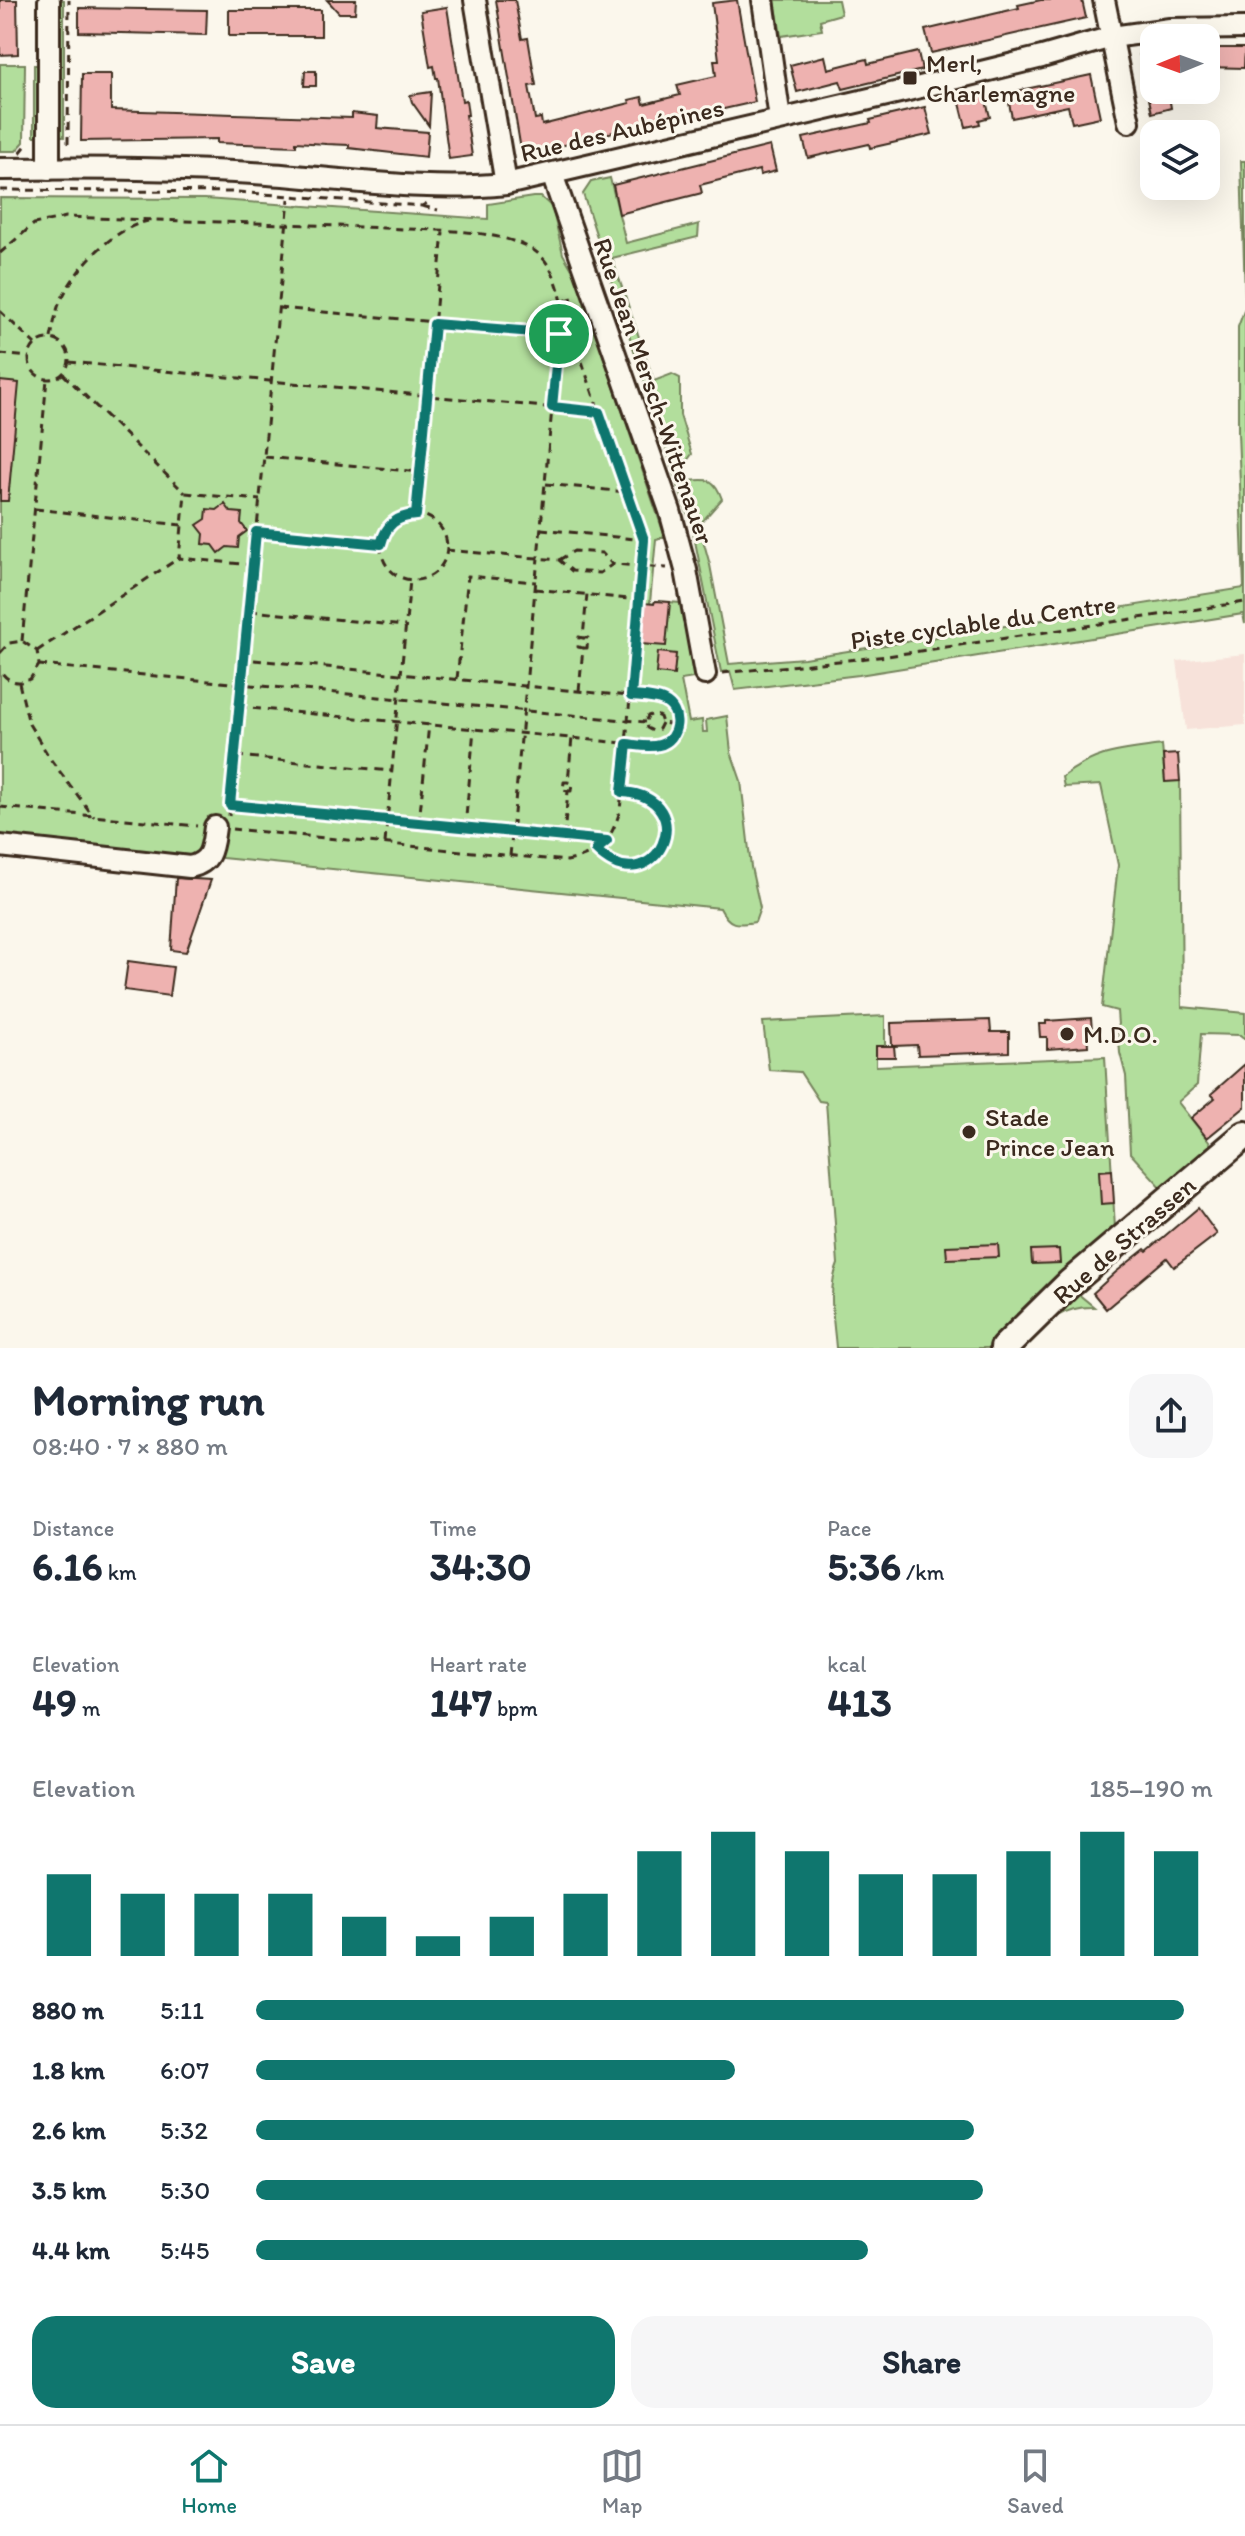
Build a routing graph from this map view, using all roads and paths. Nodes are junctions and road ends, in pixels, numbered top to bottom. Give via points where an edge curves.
1 (49, 0) edge
2 (69, 0) edge
3 (475, 0) edge
4 (763, 0) edge
5 (1104, 0) edge
6 (1245, 28) edge
7 (1112, 37) junction
8 (780, 119) junction
9 (1129, 122) dead end
10 (68, 144) dead end
11 (0, 169) edge
12 (49, 169) junction
13 (552, 174) junction
14 (506, 184) junction
15 (0, 190) edge
16 (289, 199) dead end
17 (433, 200) dead end
18 (422, 206) junction
19 (438, 210) dead end
20 (154, 220) junction
21 (287, 223) junction
22 (443, 232) junction
23 (0, 253) edge
24 (585, 293) dead end
25 (562, 302) junction
26 (279, 308) junction
27 (0, 311) edge
28 (434, 324) junction
29 (559, 334) junction
30 (51, 338) junction
31 (35, 344) junction
32 (0, 354) edge
33 (29, 357) junction
34 (69, 362) junction
35 (63, 374) junction
36 (47, 379) junction
37 (271, 381) junction
38 (427, 396) junction
39 (552, 407) junction
40 (599, 412) junction
41 (264, 457) junction
42 (420, 472) junction
43 (545, 483) junction
44 (626, 492) junction
45 (185, 493) junction
46 (260, 500) junction
47 (34, 509) junction
48 (416, 515) junction
49 (182, 525) junction
50 (541, 529) junction
51 (256, 532) junction
52 (644, 540) junction
53 (381, 544) junction
54 (446, 550) junction
55 (179, 558) junction
56 (538, 558) junction
57 (559, 560) junction
58 (613, 564) junction
59 (253, 565) junction
60 (643, 566) junction
61 (686, 570) junction
62 (410, 580) junction
63 (536, 582) junction
64 (535, 589) junction
65 (587, 594) junction
66 (639, 600) junction
67 (1245, 602) edge
68 (249, 611) junction
69 (405, 626) junction
70 (22, 641) junction
71 (37, 651) junction
72 (0, 653) edge
73 (244, 659) junction
74 (39, 665) junction
75 (1, 673) edge
76 (726, 673) dead end
77 (401, 674) junction
78 (705, 674) dead end
79 (457, 679) junction
80 (19, 683) junction
81 (242, 684) junction
82 (526, 686) junction
83 (579, 691) junction
84 (631, 696) junction
85 (399, 699) junction
86 (239, 707) junction
87 (524, 711) junction
88 (629, 720) junction
89 (396, 721) junction
90 (645, 722) junction
91 (662, 723) junction
92 (429, 724) junction
93 (676, 725) junction
94 (474, 729) junction
95 (521, 733) junction
96 (572, 738) junction
97 (627, 744) junction
98 (235, 756) junction
99 (392, 771) junction
100 (622, 792) junction
101 (230, 805) junction
102 (0, 807) edge
103 (94, 817) junction
104 (387, 820) junction
105 (419, 823) junction
106 (221, 828) junction
107 (465, 828) junction
108 (512, 832) junction
109 (564, 837) junction
110 (607, 841) junction
111 (385, 843) junction
112 (0, 846) edge
113 (596, 850) junction
114 (510, 856) junction
115 (1245, 1135) edge
116 (1004, 1348) edge

1 - 12 street
2 - 10 path
3 - 14 street
4 - 8 street
5 - 7 street
6 - 7 street, Rue des Aubépines via 1170,29
7 - 8 street, Rue des Aubépines
7 - 9 street
8 - 13 street, Rue des Aubépines
11 - 12 street, Rue des Aubépines
12 - 14 street, Rue des Aubépines
13 - 14 street, Rue des Aubépines
13 - 61 street, Rue Jean Mersch-Wittenauer
15 - 18 path via 237,192
16 - 21 path
17 - 18 path
18 - 19 path
20 - 21 path
20 - 23 path via 45,221
20 - 30 path via 119,235 92,256 58,309
21 - 22 path
21 - 26 path
22 - 25 path via 531,248 557,279
22 - 28 path
24 - 25 path
25 - 29 path
25 - 40 path
26 - 28 path
26 - 37 path
27 - 31 path
28 - 29 path
28 - 38 path
29 - 39 path
30 - 31 path
30 - 34 path via 67,349
31 - 33 path
32 - 33 path
33 - 36 path via 35,374
34 - 35 path
34 - 37 path
35 - 36 path
35 - 45 path
36 - 47 path
37 - 38 path
37 - 41 path
38 - 39 path
38 - 42 path
39 - 40 path
39 - 43 path
40 - 44 path
41 - 42 path
41 - 46 path
42 - 48 path
43 - 44 path
43 - 50 path
44 - 52 path
45 - 46 path
45 - 49 path
46 - 51 path
47 - 49 path
47 - 70 path
48 - 53 path via 397,519
48 - 54 path via 442,530
49 - 55 path
50 - 52 path
50 - 56 path
51 - 53 path
51 - 59 path
52 - 60 path
53 - 62 path via 391,572
54 - 56 path
54 - 62 path via 438,570
55 - 59 path
55 - 71 path
56 - 57 path
56 - 63 path
57 - 58 path via 572,571 600,573
57 - 58 path via 574,551 602,553
58 - 60 path
59 - 68 path
60 - 61 path
60 - 66 path
61 - 78 street, Rue Jean Mersch-Wittenauer
62 - 69 path
63 - 64 path
63 - 79 path via 468,576
64 - 65 path
64 - 82 path
65 - 66 path
65 - 83 path via 578,647 583,648
66 - 84 path
67 - 76 path, Piste cyclable du Centre via 887,656
68 - 69 path
68 - 73 path
69 - 77 path
70 - 71 path
70 - 72 path via 9,643
71 - 74 path
73 - 77 path
73 - 81 path
74 - 80 path via 30,679
74 - 81 path
75 - 80 path
77 - 79 path
77 - 85 path
79 - 82 path
80 - 103 path via 29,724
81 - 85 path
81 - 86 path
82 - 83 path
82 - 87 path
83 - 84 path
84 - 88 path
84 - 93 path via 668,704
85 - 87 path
85 - 89 path
86 - 89 path
86 - 98 path
87 - 88 path
87 - 95 path
88 - 90 path
88 - 97 path
89 - 92 path
89 - 99 path
90 - 91 path via 654,714
90 - 91 path via 653,731
91 - 93 path
92 - 94 path
92 - 105 path
93 - 97 path via 664,743
94 - 95 path
94 - 107 path
95 - 96 path
95 - 108 path
96 - 97 path
96 - 109 path via 563,790 568,791
97 - 100 path
98 - 99 path
98 - 101 path
99 - 104 path
100 - 110 path
100 - 113 path via 653,800 667,829 664,845 640,866 623,868
101 - 104 path
101 - 106 path
102 - 103 path
103 - 106 path
104 - 105 path
104 - 111 path
105 - 107 path
106 - 111 path
106 - 112 street via 212,853 190,867
107 - 108 path
108 - 109 path
108 - 114 path
109 - 110 path
110 - 113 path
111 - 114 path
113 - 114 path via 567,861
115 - 116 main road, Rue de Strassen via 1070,1283

